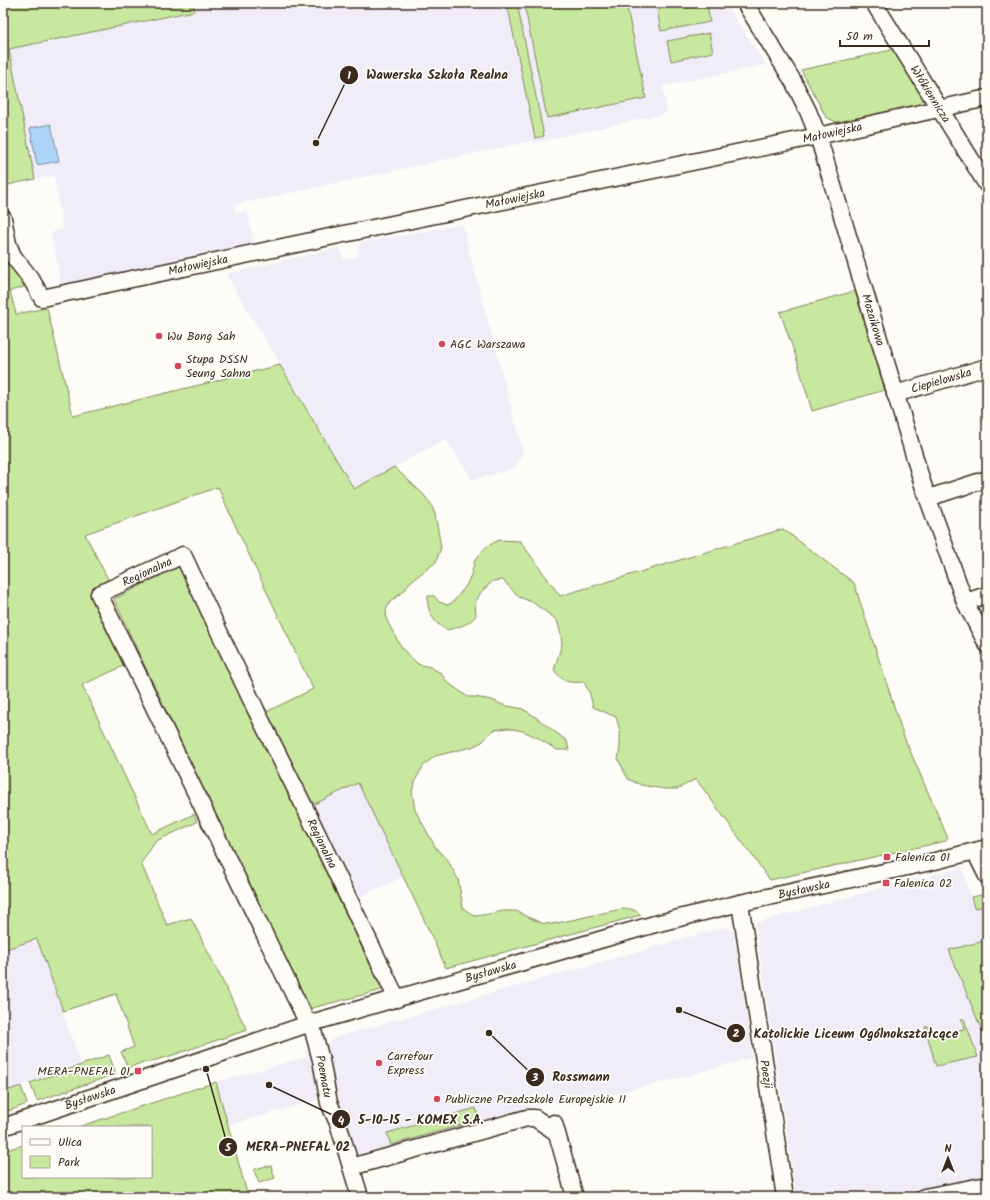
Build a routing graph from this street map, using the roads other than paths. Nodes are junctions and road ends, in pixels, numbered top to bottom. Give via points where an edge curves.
1 (745, 3) edge
2 (874, 3) edge
3 (987, 98) edge
4 (940, 108) junction
5 (818, 136) junction
6 (987, 185) edge
7 (3, 218) edge
8 (987, 367) edge
9 (895, 394) junction
10 (987, 479) edge
11 (928, 498) junction
12 (987, 595) edge
13 (965, 602) junction
14 (987, 644) edge
15 (984, 861) edge
16 (740, 902) junction
17 (397, 998) junction
18 (310, 1024) junction
19 (3, 1127) edge
20 (351, 1167) junction
21 (987, 1185) edge
22 (360, 1197) edge
23 (575, 1197) edge
24 (785, 1197) edge
25 (924, 1197) edge

1 - 5 street, Mozaikowa via 793,81
2 - 4 street, Włókiennicza
3 - 4 street, Małowiejska
4 - 5 street, Małowiejska
4 - 6 street, Włókiennicza
5 - 7 street, Małowiejska via 42,298 13,256
5 - 9 street, Mozaikowa
8 - 9 street, Ciepielowska
9 - 11 street, Mozaikowa
10 - 11 street
11 - 13 street, Mozaikowa
12 - 13 street
13 - 14 street, Mozaikowa
15 - 16 street, Bysławska
16 - 17 street, Bysławska
16 - 24 street, Poezji
17 - 18 street, Bysławska
17 - 18 street, Regionalna via 183,555 99,594
18 - 19 street, Bysławska
18 - 20 street, Poematu via 330,1103
20 - 22 street, Poematu
20 - 23 street via 527,1118 535,1118 555,1127
21 - 25 street

